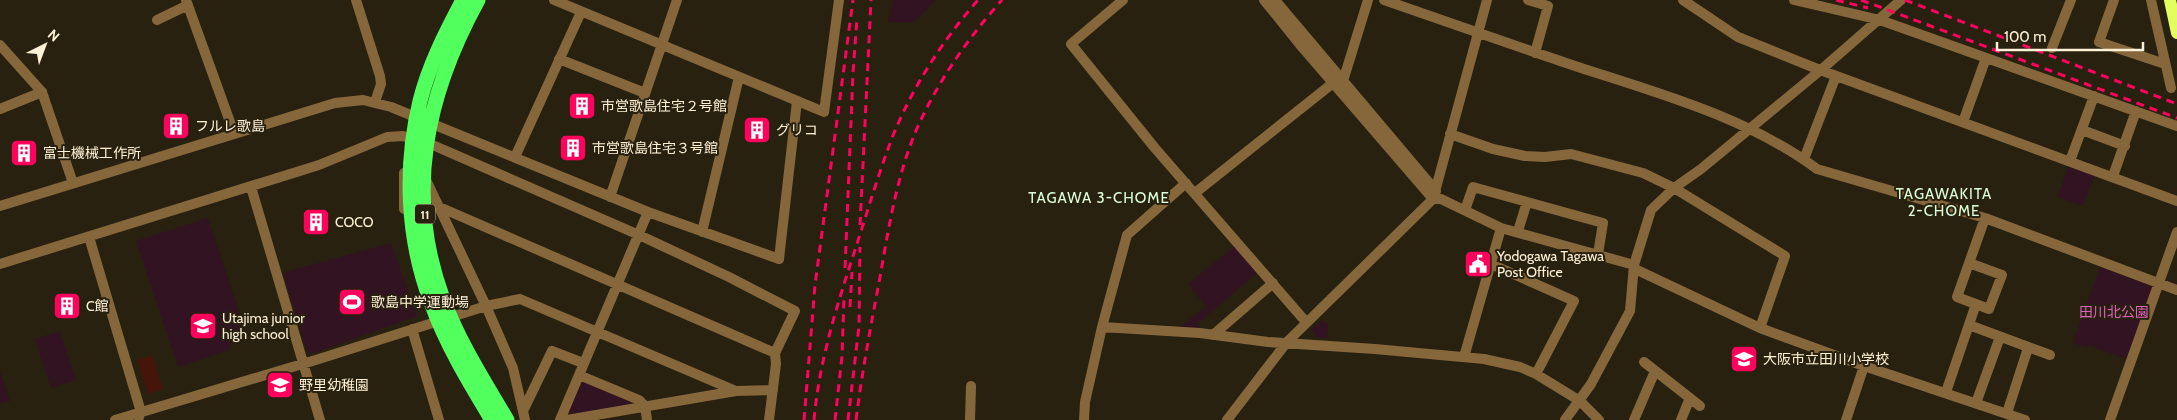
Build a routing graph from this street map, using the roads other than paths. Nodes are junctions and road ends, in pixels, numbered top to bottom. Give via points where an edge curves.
1 (356, 0) edge
2 (463, 0) edge
3 (480, 0) edge
4 (554, 0) edge
5 (677, 0) edge
6 (838, 0) edge
7 (1123, 0) edge
8 (1264, 0) edge
9 (1275, 0) edge
10 (1368, 0) edge
11 (1384, 0) edge
12 (1487, 0) edge
13 (1528, 0) edge
14 (1683, 0) edge
15 (1794, 0) edge
16 (1901, 0) edge
17 (2071, 0) edge
18 (2114, 0) edge
19 (2170, 0) edge
20 (2149, 1) edge
21 (187, 3) edge
22 (2177, 11) edge
23 (581, 12) junction
24 (157, 20) dead end
25 (1880, 20) junction
26 (1478, 33) junction
27 (2177, 33) edge
28 (0, 45) edge
29 (662, 46) junction
30 (2052, 48) dead end
31 (1535, 52) junction
32 (1986, 58) junction
33 (559, 59) junction
34 (2165, 64) junction
35 (1820, 70) junction
36 (1836, 76) junction
37 (739, 77) junction
38 (1338, 82) junction
39 (2170, 88) dead end
40 (42, 92) junction
41 (645, 93) junction
42 (2094, 96) junction
43 (797, 101) junction
44 (376, 102) junction
45 (0, 108) edge
46 (2136, 111) junction
47 (420, 118) junction
48 (1963, 122) junction
49 (2177, 126) edge
50 (1748, 128) junction
51 (2082, 130) junction
52 (234, 133) junction
53 (1450, 134) junction
54 (412, 139) junction
55 (2125, 146) junction
56 (515, 157) junction
57 (1804, 159) junction
58 (2070, 161) junction
59 (2113, 176) junction
60 (73, 183) junction
61 (1186, 183) junction
62 (251, 187) junction
63 (1674, 188) junction
64 (1195, 193) junction
65 (1434, 195) junction
66 (610, 197) junction
67 (2177, 200) edge
68 (1528, 202) junction
69 (0, 206) edge
70 (437, 206) junction
71 (1465, 210) junction
72 (648, 212) junction
73 (1985, 218) junction
74 (1501, 228) junction
75 (702, 232) junction
76 (1518, 232) junction
77 (2177, 232) edge
78 (639, 235) junction
79 (89, 237) junction
80 (1598, 254) junction
81 (1969, 263) junction
82 (0, 264) edge
83 (1491, 264) junction
84 (1634, 267) junction
85 (1273, 283) junction
86 (2160, 283) junction
87 (617, 285) junction
88 (2177, 290) edge
89 (1976, 304) junction
90 (486, 306) junction
91 (431, 322) junction
92 (1306, 322) junction
93 (1968, 325) junction
94 (1102, 327) junction
95 (1760, 328) junction
96 (412, 329) junction
97 (597, 330) junction
98 (1213, 335) junction
99 (2000, 337) junction
100 (1287, 342) junction
101 (2028, 348) junction
102 (775, 353) junction
103 (2050, 355) dead end
104 (1464, 357) junction
105 (1644, 362) dead end
106 (304, 363) junction
107 (583, 364) junction
108 (1864, 366) junction
109 (1654, 371) junction
110 (1536, 374) junction
111 (579, 375) junction
112 (971, 386) dead end
113 (773, 390) junction
114 (736, 391) junction
115 (1946, 392) junction
116 (1690, 398) junction
117 (1580, 401) junction
118 (1976, 403) junction
119 (645, 406) junction
120 (1700, 406) dead end
121 (2007, 413) junction
122 (140, 416) edge
123 (524, 416) edge
124 (115, 420) edge
125 (320, 420) edge
126 (439, 420) edge
127 (484, 420) edge
128 (492, 420) edge
129 (507, 420) edge
130 (560, 420) edge
131 (567, 420) edge
132 (647, 420) edge
133 (769, 420) edge
134 (970, 420) edge
135 (1084, 420) edge
136 (1227, 420) edge
137 (1564, 420) edge
138 (1599, 420) edge
139 (1634, 420) edge
140 (1681, 420) edge
141 (1846, 420) edge
142 (2025, 420) edge
143 (2110, 420) edge

1 - 44 street via 380,76
2 - 128 highway, 11 via 438,52 421,100 412,149 411,208 416,249 431,303 456,357
3 - 47 street
3 - 129 highway, 11 via 450,57 434,103 423,179 426,226 444,300 469,353
4 - 23 street
5 - 29 street
6 - 43 street via 824,112
7 - 61 street via 1071,44
8 - 38 street
9 - 38 street
10 - 38 street
11 - 26 street
12 - 26 street
13 - 31 street via 1548,6
14 - 35 street via 1738,37
15 - 25 street
16 - 25 street
17 - 30 street
18 - 34 street via 2099,42
19 - 27 main road
20 - 22 street
20 - 34 street
21 - 24 street
21 - 52 street
23 - 29 street
23 - 33 street
25 - 32 street
25 - 35 street
26 - 31 street
26 - 53 street
28 - 40 street
29 - 37 street
29 - 41 street
31 - 50 street via 1671,97
32 - 42 street
32 - 48 street
33 - 41 street
33 - 56 street
34 - 39 street
35 - 36 street
35 - 50 street
36 - 48 street
36 - 57 street
37 - 43 street
37 - 75 street
38 - 64 street
38 - 65 street via 1411,159
40 - 45 street
40 - 60 street
41 - 66 street
42 - 46 street
42 - 51 street
43 - 75 street via 779,259
44 - 47 street
44 - 52 street via 335,103
46 - 49 street
46 - 55 street
47 - 54 street
47 - 56 street
48 - 58 street
50 - 57 street
50 - 63 street
51 - 55 street
51 - 58 street
52 - 60 street
53 - 63 street via 1525,156 1571,154 1643,173
53 - 65 street
54 - 62 street via 395,135 387,137 327,163
54 - 70 street
54 - 78 street via 435,146
54 - 91 street via 404,174 404,209 418,285
55 - 59 street
56 - 66 street
57 - 73 street via 1830,174
58 - 59 street
59 - 67 street
60 - 69 street
61 - 64 street
61 - 94 street via 1127,235
62 - 79 street
62 - 106 street
63 - 84 street via 1651,210
63 - 95 street via 1785,256
64 - 85 street
65 - 71 street
65 - 92 street
66 - 72 street
68 - 71 street via 1473,186
68 - 76 street
68 - 80 street via 1604,223
70 - 87 street
70 - 90 street
71 - 74 street
72 - 75 street
72 - 78 street
73 - 81 street
73 - 86 street
74 - 76 street
74 - 83 street
76 - 80 street
77 - 86 street
78 - 87 street
78 - 102 street via 795,311
79 - 82 street
79 - 122 street
80 - 84 street
81 - 89 street via 1957,298
81 - 89 street via 2002,275 1989,309
83 - 104 street
83 - 110 street via 1574,301
84 - 95 street
84 - 117 street via 1630,311
85 - 92 street
85 - 98 street
86 - 88 street
86 - 143 street
87 - 97 street
87 - 102 street
89 - 93 street
90 - 91 street
90 - 97 street via 520,299
90 - 123 street via 513,368
91 - 96 street
91 - 127 street
92 - 100 street
93 - 99 street
93 - 115 street
94 - 98 street
94 - 135 street
95 - 108 street
96 - 106 street
96 - 126 street
97 - 107 street
97 - 114 street
98 - 100 street
99 - 101 street
99 - 118 street
100 - 104 street
100 - 136 street
101 - 103 street
101 - 121 street
102 - 113 street
104 - 110 street via 1520,367
105 - 109 street
106 - 122 street
106 - 125 street
107 - 111 street
107 - 123 street via 552,351
108 - 115 street
108 - 141 street
109 - 116 street
109 - 139 street
110 - 117 street
111 - 119 street via 639,400
111 - 130 street
112 - 134 street
113 - 114 street
113 - 133 street
114 - 119 street
115 - 118 street
116 - 120 street
116 - 140 street
117 - 137 street
117 - 138 street
118 - 121 street
119 - 131 street
119 - 132 street
121 - 142 street
122 - 124 street

